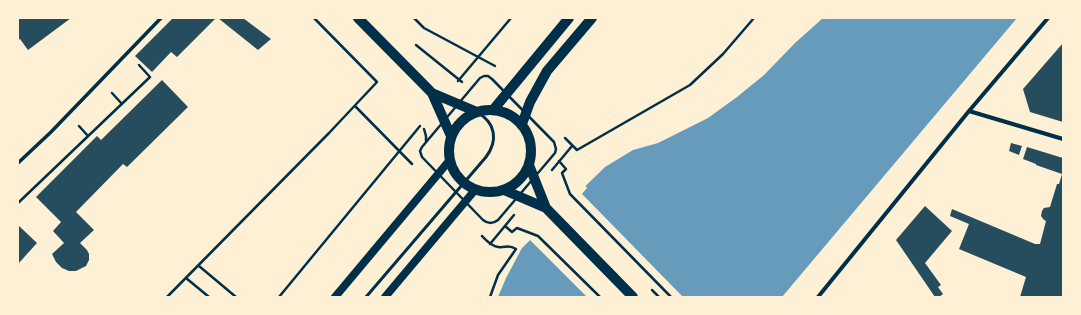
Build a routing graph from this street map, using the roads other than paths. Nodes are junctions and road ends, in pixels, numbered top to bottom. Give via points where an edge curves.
1 (161, 18) edge
2 (358, 18) edge
3 (569, 18) edge
4 (592, 18) edge
5 (1048, 18) edge
6 (432, 93) junction
7 (493, 110) junction
8 (969, 111) junction
9 (477, 112) junction
10 (522, 124) junction
11 (452, 136) junction
12 (1063, 139) edge
13 (450, 161) junction
14 (18, 164) edge
15 (529, 165) junction
16 (463, 183) junction
17 (475, 190) junction
18 (504, 190) junction
19 (546, 208) junction
20 (335, 297) edge
21 (366, 297) edge
22 (385, 297) edge
23 (634, 297) edge
24 (818, 297) edge

1 - 14 street
2 - 6 main road
3 - 7 main road
4 - 10 main road via 547,71 530,102
5 - 8 street
6 - 9 main road
6 - 11 main road
7 - 9 main road
7 - 10 main road via 509,114
8 - 12 street
8 - 24 street
9 - 11 main road via 464,118
9 - 16 lane via 490,124 493,141 491,150
10 - 15 main road via 530,138 532,154
11 - 13 main road via 448,146
13 - 16 main road via 452,169
13 - 20 main road
15 - 18 main road via 519,181
15 - 19 main road
16 - 17 main road
16 - 21 lane
17 - 18 main road
17 - 22 main road
18 - 19 main road
19 - 23 main road

